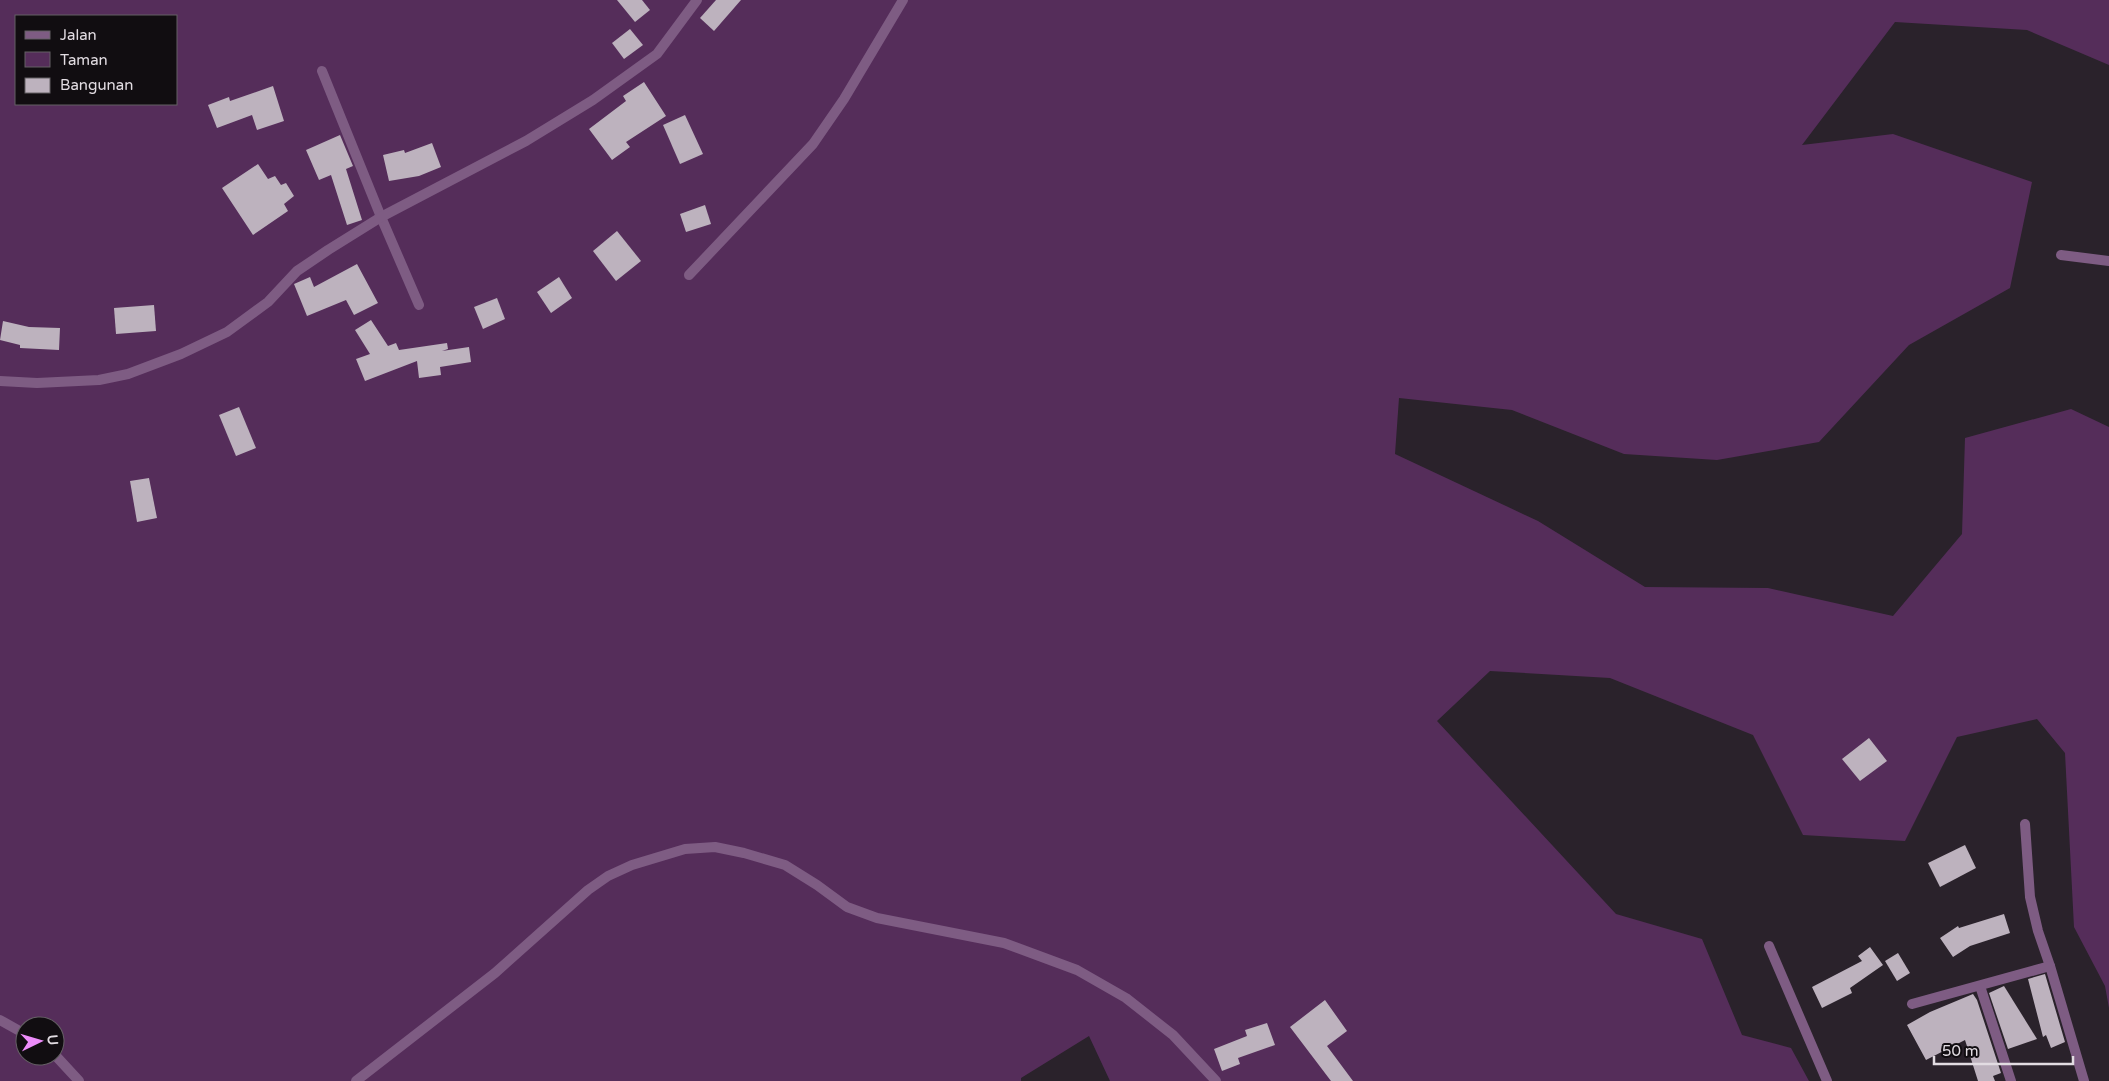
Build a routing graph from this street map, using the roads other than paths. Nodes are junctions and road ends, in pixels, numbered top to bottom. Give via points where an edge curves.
1 (697, 0) edge
2 (903, 0) edge
3 (322, 71) dead end
4 (381, 218) junction
5 (2062, 255) dead end
6 (2109, 261) edge
7 (689, 275) dead end
8 (419, 305) dead end
9 (0, 380) edge
10 (2025, 824) dead end
11 (1769, 946) dead end
12 (2050, 966) junction
13 (1980, 986) junction
14 (1912, 1004) dead end
15 (0, 1020) edge
16 (15, 1028) edge
17 (65, 1066) edge
18 (79, 1081) edge
19 (356, 1081) edge
20 (1216, 1081) edge
21 (1827, 1081) edge
22 (2011, 1081) edge
23 (2084, 1081) edge

1 - 4 street via 657,54 592,100 526,140
2 - 7 street via 844,100 813,144
3 - 4 street
4 - 8 street
4 - 9 street via 297,271 268,302 227,332 181,354 128,374 99,380 37,383
5 - 6 street
10 - 12 street via 2030,897
11 - 21 street
12 - 13 street
12 - 23 street
13 - 14 street
13 - 22 street
15 - 16 street
17 - 18 street
19 - 20 street via 495,973 608,876 684,849 716,847 785,865 846,907 877,918 1004,943 1077,970 1126,998 1173,1035

